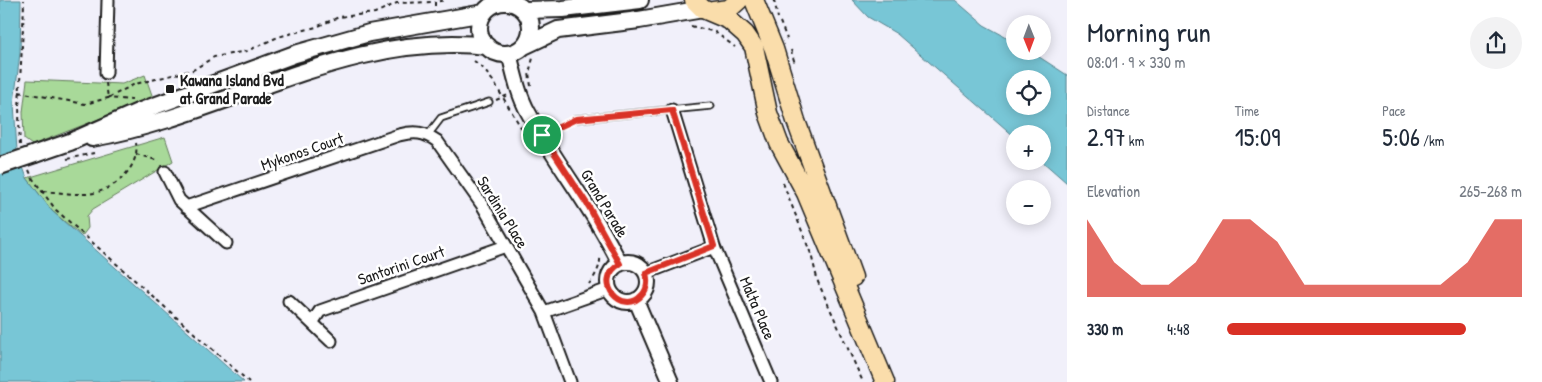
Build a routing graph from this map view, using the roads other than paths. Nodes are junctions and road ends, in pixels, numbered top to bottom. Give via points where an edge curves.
1 (108, 0) edge
2 (640, 0) edge
3 (739, 0) edge
4 (754, 0) edge
5 (502, 1) edge
6 (703, 7) edge
7 (524, 10) junction
8 (484, 13) junction
9 (487, 46) junction
10 (529, 51) junction
11 (508, 54) junction
12 (106, 73) road end
13 (489, 102) dead end
14 (711, 106) dead end
15 (672, 110) junction
16 (576, 119) road end
17 (428, 135) junction
18 (70, 142) junction
19 (0, 166) edge
20 (166, 172) road end
21 (186, 207) junction
22 (226, 243) dead end
23 (506, 246) junction
24 (714, 246) junction
25 (620, 264) junction
26 (646, 273) junction
27 (609, 289) junction
28 (636, 300) junction
29 (290, 301) dead end
30 (544, 312) junction
31 (312, 322) junction
32 (331, 341) dead end
33 (566, 381) edge
34 (671, 382) edge
35 (771, 382) edge
36 (885, 382) edge
37 (891, 382) edge

1 - 12 street
2 - 7 main road
3 - 6 main road via 728,9
4 - 37 main road
5 - 7 main road
5 - 8 main road
6 - 10 main road via 639,20 558,30
6 - 36 main road via 729,20 754,47 768,113 779,143 806,193
7 - 10 main road via 531,31
8 - 9 main road via 480,31
8 - 18 main road via 369,33 304,51 138,112
9 - 11 main road
9 - 18 main road via 438,43 369,54 302,73 143,127
10 - 11 main road
11 - 25 street, Grand Parade via 519,91 542,135 589,207
13 - 17 lane via 440,118
14 - 15 lane
15 - 16 lane
15 - 24 street, Malta Place
17 - 21 street, Mykonos Court via 414,131 399,135
17 - 23 street, Sardinia Place via 437,141 483,206
18 - 19 main road, bridge
20 - 21 street via 173,192
21 - 22 street
23 - 30 street, Sardinia Place
23 - 31 street, Santorini Court via 320,311
24 - 26 street
24 - 35 street, Malta Place
25 - 26 street via 637,265
25 - 27 street via 609,277
26 - 28 street via 646,289
27 - 28 street via 623,301
27 - 30 street
28 - 34 street
29 - 31 street
30 - 33 street, Sardinia Place
31 - 32 street

